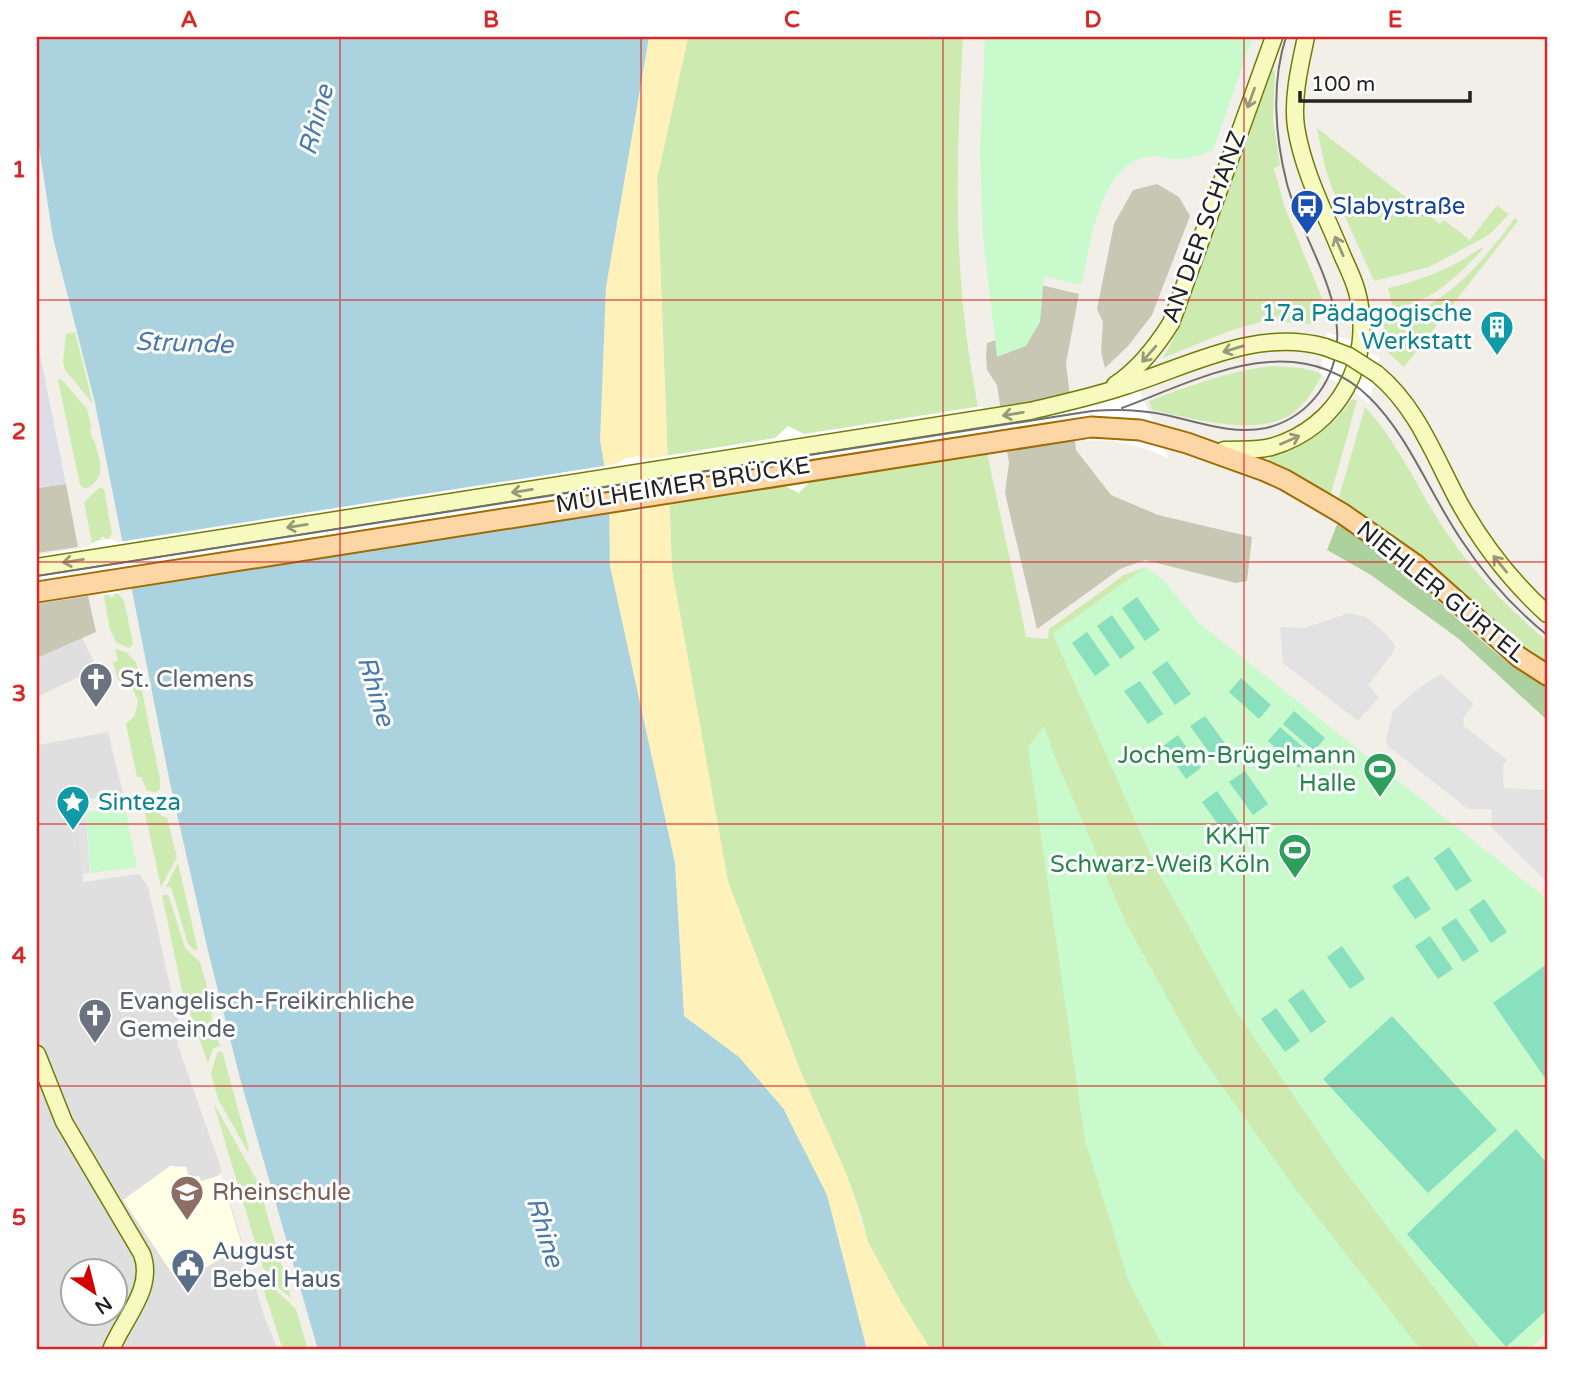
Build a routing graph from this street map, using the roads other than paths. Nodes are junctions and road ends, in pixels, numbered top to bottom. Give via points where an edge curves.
1 (1274, 37) edge
2 (1306, 37) edge
3 (1123, 384) junction
4 (1101, 394) joint
5 (1140, 430) joint
6 (1223, 450) junction
7 (1319, 492) joint
8 (1344, 511) junction
9 (37, 567) edge
10 (37, 590) edge
11 (1547, 614) edge
12 (1547, 669) edge
13 (1547, 675) edge
14 (37, 1054) edge
15 (111, 1350) edge

1 -> 3 main road, AN DER SCHANZ via 1171,323
6 -> 2 main road via 1268,448 1291,441 1323,420 1351,381 1359,355 1362,321 1357,292 1306,165 1296,125
3 - 4 main road, AN DER SCHANZ
11 -> 3 main road, NIEHLER GÜRTEL, bridge via 1482,540 1401,397 1377,373 1349,356 1292,341 1251,344
4 -> 9 main road, MÜLHEIMER BRÜCKE via 1030,411
5 - 8 main road, NIEHLER GÜRTEL via 1265,471
5 - 10 main road, MÜLHEIMER BRÜCKE via 1091,427 1038,434
6 - 7 main road, MÜLHEIMER BRÜCKE via 1283,472
6 - 10 main road, MÜLHEIMER BRÜCKE via 1178,433 1090,422
7 - 8 main road, NIEHLER GÜRTEL
8 - 12 main road, NIEHLER GÜRTEL via 1419,559 1501,635
8 - 13 main road, NIEHLER GÜRTEL
14 - 15 main road via 64,1122 146,1265 143,1288

